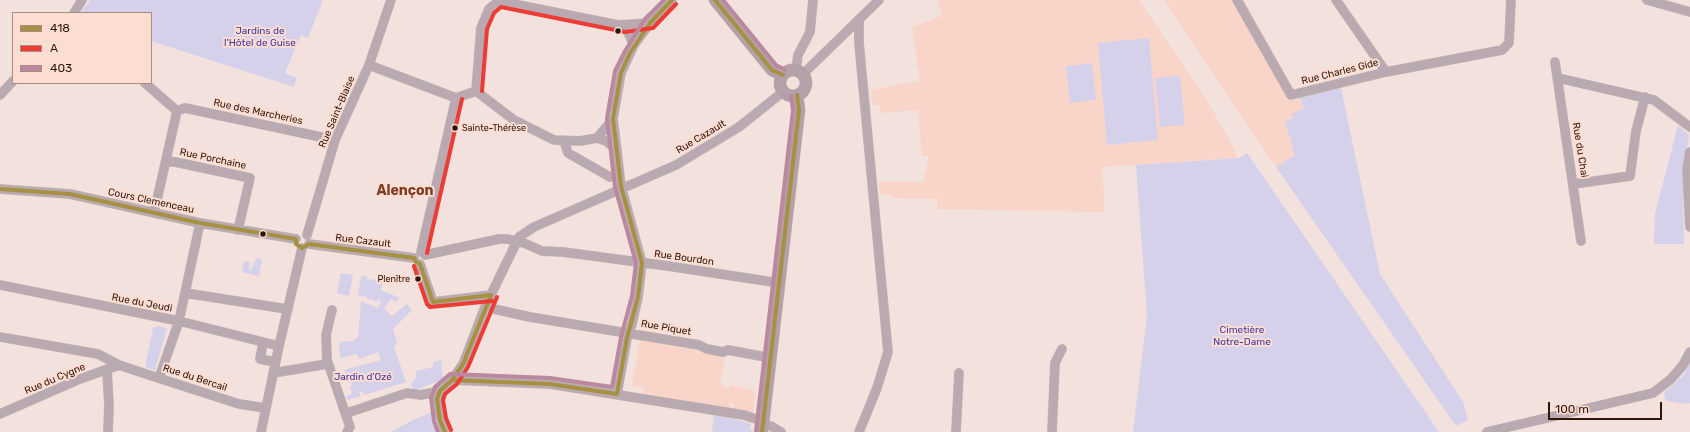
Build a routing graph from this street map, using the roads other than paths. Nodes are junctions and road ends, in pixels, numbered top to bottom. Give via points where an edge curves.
1 (82, 0) edge
2 (391, 0) edge
3 (499, 0) edge
4 (672, 0) edge
5 (715, 0) edge
6 (813, 0) edge
7 (879, 0) edge
8 (1237, 0) edge
9 (1336, 0) edge
10 (1512, 0) edge
11 (1647, 0) edge
12 (75, 12) edge
13 (1690, 12) edge
14 (859, 20) junction
15 (650, 22) junction
16 (625, 26) junction
17 (844, 35) junction
18 (859, 43) junction
19 (634, 45) junction
20 (1555, 62) dead end
21 (369, 65) junction
22 (799, 72) junction
23 (1386, 72) junction
24 (783, 75) junction
25 (1558, 78) junction
26 (12, 82) edge
27 (146, 84) edge
28 (476, 91) junction
29 (784, 91) junction
30 (797, 95) junction
31 (0, 96) edge
32 (1645, 97) junction
33 (456, 98) junction
34 (177, 111) junction
35 (613, 119) junction
36 (1690, 127) edge
37 (597, 138) junction
38 (335, 140) junction
39 (564, 141) junction
40 (617, 150) junction
41 (1690, 152) edge
42 (166, 160) junction
43 (610, 177) dead end
44 (1574, 184) junction
45 (0, 189) edge
46 (622, 190) junction
47 (154, 212) junction
48 (200, 223) junction
49 (1690, 227) edge
50 (238, 230) junction
51 (307, 235) junction
52 (296, 239) junction
53 (516, 241) junction
54 (1581, 241) dead end
55 (306, 246) junction
56 (420, 257) junction
57 (642, 263) junction
58 (779, 283) junction
59 (0, 285) edge
60 (185, 293) junction
61 (491, 295) junction
62 (485, 307) junction
63 (287, 309) junction
64 (332, 310) dead end
65 (178, 321) junction
66 (629, 333) junction
67 (0, 337) edge
68 (263, 343) junction
69 (279, 346) junction
70 (1062, 349) dead end
71 (1690, 352) edge
72 (771, 358) junction
73 (275, 362) junction
74 (327, 364) junction
75 (119, 365) junction
76 (107, 370) junction
77 (273, 373) junction
78 (959, 373) dead end
79 (159, 378) junction
80 (452, 380) junction
81 (440, 391) junction
82 (617, 394) junction
83 (266, 408) junction
84 (348, 413) junction
85 (0, 414) edge
86 (756, 420) dead end
87 (767, 429) edge
88 (108, 432) edge
89 (261, 432) edge
90 (347, 432) edge
91 (445, 432) edge
92 (781, 432) edge
93 (860, 432) edge
94 (956, 432) edge
95 (1052, 432) edge
96 (1487, 432) edge

1 - 12 street
2 - 21 street, Rue Saint-Blaise
3 - 16 street
3 - 28 street via 489,8 481,28
4 - 15 street
5 - 24 main road via 772,70
6 - 22 street via 810,32 798,55
7 - 14 street
8 - 23 street, Rue Charles Gide via 1291,95
9 - 23 street
10 - 23 street, Rue Charles Gide via 1508,43 1502,50
11 - 13 street
14 - 17 street
14 - 18 street
15 - 16 street
15 - 19 street
16 - 19 street
17 - 18 street via 854,38
17 - 22 street
18 - 93 street via 888,352
19 - 35 street via 622,73
20 - 25 street, Rue du Chai
21 - 33 street
21 - 38 street, Rue Saint-Blaise
22 - 24 main road via 789,71
22 - 30 main road via 805,78 806,86
24 - 29 main road via 780,83
25 - 32 street
25 - 44 street, Rue du Chai
26 - 31 street
27 - 34 street
28 - 33 street
28 - 39 street via 514,120 554,140
29 - 30 main road via 790,95
29 - 46 street, Rue Cazault via 739,127 676,165
30 - 58 main road via 799,110
32 - 36 street via 1654,100
32 - 44 street via 1636,131 1630,176
33 - 56 street
34 - 38 street, Rue des Marcheries via 185,108
34 - 42 street
35 - 37 street
35 - 40 street
37 - 39 street
37 - 40 street via 606,141
38 - 51 street, Rue Saint-Blaise
39 - 43 street via 568,153
40 - 46 street
41 - 49 street via 1687,170
42 - 47 street
42 - 50 street, Rue Porchaine via 250,178
44 - 54 street, Rue du Chai
45 - 47 street, Cours Clemenceau via 70,194
46 - 53 street, Rue Cazault via 534,227
46 - 57 street
47 - 48 street, Cours Clemenceau
48 - 50 street, Cours Clemenceau
48 - 60 street
50 - 52 street, Cours Clemenceau
51 - 52 street via 300,234
51 - 55 street via 310,238
52 - 55 street via 296,244
53 - 56 street, Rue Cazault via 499,239
53 - 57 street, Rue Bourdon via 542,252 563,252
53 - 61 street
55 - 56 street, Rue Cazault
55 - 63 street
56 - 61 street via 433,302
57 - 58 street, Rue Bourdon
57 - 66 street via 638,297
58 - 72 main road
59 - 65 street, Rue du Jeudi
60 - 63 street
60 - 65 street
61 - 62 street
62 - 66 street, Rue Piquet
62 - 80 street via 463,364
63 - 69 street
64 - 74 street via 326,335
65 - 68 street, Rue du Jeudi
65 - 79 street
66 - 72 street, Rue Piquet via 699,345 723,352 728,350
66 - 82 street
67 - 75 street, Rue du Bercail via 98,354
68 - 69 street, Rue du Jeudi
68 - 73 street via 260,359
69 - 73 street
70 - 95 street via 1055,363
71 - 96 street via 1671,380 1653,393
72 - 87 main road
73 - 77 street
74 - 77 street
74 - 84 street
75 - 76 street, Rue du Cygne
75 - 79 street, Rue du Bercail
76 - 85 street, Rue du Cygne
76 - 88 street
77 - 83 street
78 - 94 street
79 - 83 street, Rue du Bercail via 239,404
80 - 81 street
80 - 82 street via 550,384
81 - 84 street via 421,395 407,393
81 - 91 street via 437,399 438,409
82 - 86 street via 744,415
83 - 89 street
84 - 90 street via 350,427
87 - 92 street

